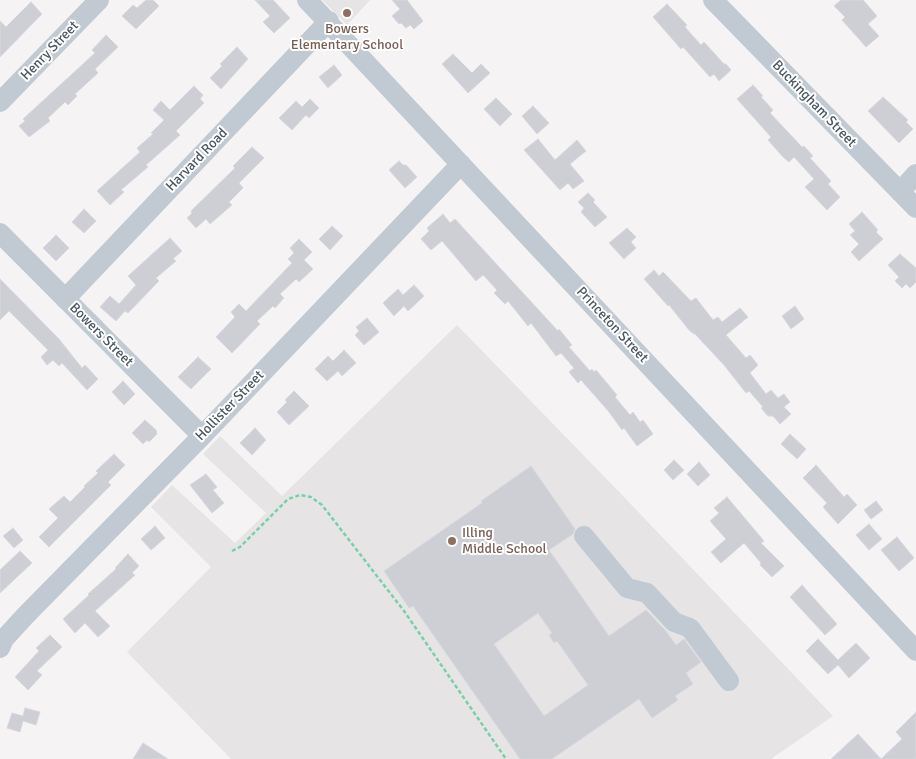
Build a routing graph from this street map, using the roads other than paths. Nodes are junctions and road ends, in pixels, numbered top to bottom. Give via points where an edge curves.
1 (99, 0) edge
2 (307, 0) edge
3 (713, 0) edge
4 (329, 21) junction
5 (0, 102) edge
6 (461, 164) junction
7 (916, 174) edge
8 (900, 192) junction
9 (916, 208) edge
10 (0, 233) edge
11 (65, 299) junction
12 (202, 436) junction
13 (584, 536) dead end
14 (0, 648) edge
15 (916, 651) edge
16 (729, 680) dead end

1 - 5 street, Henry Street
2 - 4 street, Princeton Street
3 - 8 street, Buckingham Street
4 - 6 street, Princeton Street
4 - 11 street, Harvard Road
6 - 12 street, Hollister Street
6 - 15 street, Princeton Street
7 - 8 street
8 - 9 street, Buckingham Street
10 - 11 street, Bowers Street
11 - 12 street, Bowers Street
12 - 14 street, Hollister Street via 25,616
13 - 16 street via 627,588 647,593 674,622 690,628

